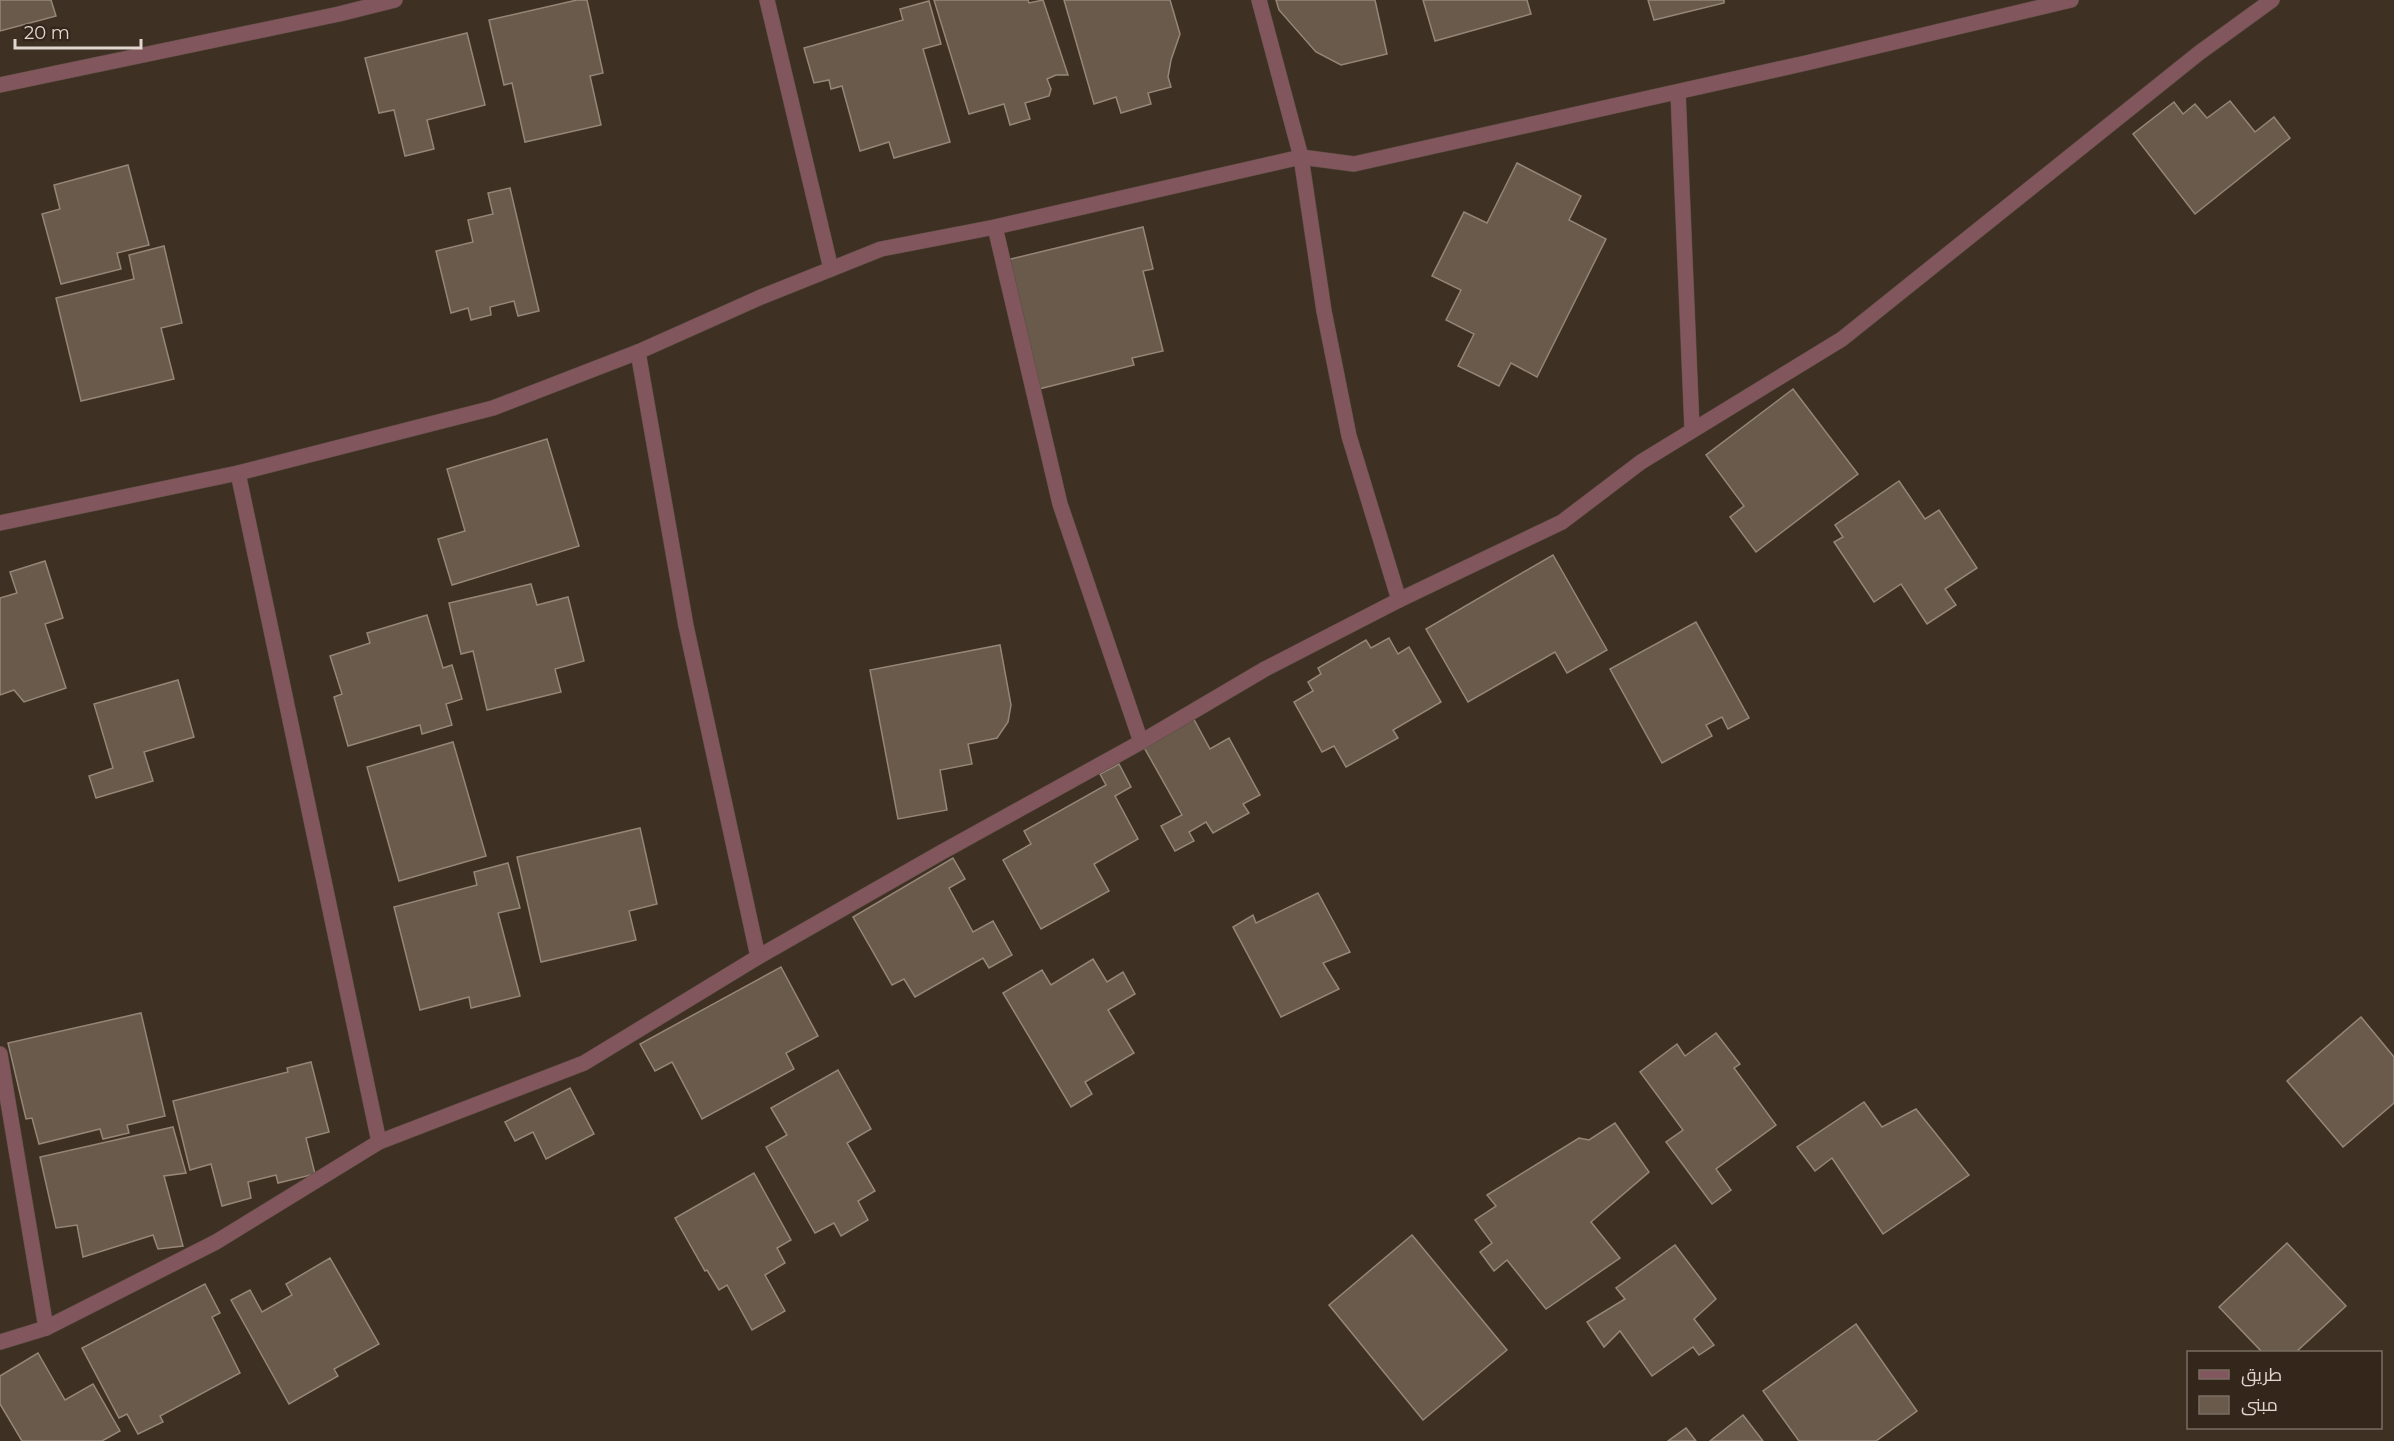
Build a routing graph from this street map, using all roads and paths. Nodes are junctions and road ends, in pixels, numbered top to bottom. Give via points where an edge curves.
1 (395, 0) edge
2 (766, 0) edge
3 (1259, 0) edge
4 (2071, 0) edge
5 (2272, 0) edge
6 (2015, 7) edge
7 (0, 85) edge
8 (1678, 92) junction
9 (1300, 157) junction
10 (996, 227) junction
11 (831, 269) junction
12 (638, 352) junction
13 (1692, 429) junction
14 (238, 472) junction
15 (0, 524) edge
16 (1399, 600) junction
17 (1141, 742) junction
18 (759, 957) junction
19 (0, 1054) edge
20 (379, 1143) junction
21 (46, 1328) junction
22 (0, 1342) edge

1 - 7 street
2 - 11 street
3 - 9 street
4 - 6 street
5 - 13 street via 2190,60 1842,339
6 - 8 street
8 - 9 street via 1354,164
8 - 13 street
9 - 10 street
9 - 16 street via 1324,311 1349,436
10 - 11 street via 881,249
10 - 17 street via 1060,504
11 - 12 street
12 - 14 street via 493,408
12 - 18 street via 686,626
13 - 16 street via 1562,522
14 - 15 street
14 - 20 street
16 - 17 street via 1265,669
17 - 18 street
18 - 20 street via 584,1063
19 - 21 street
20 - 21 street via 216,1242
21 - 22 street

